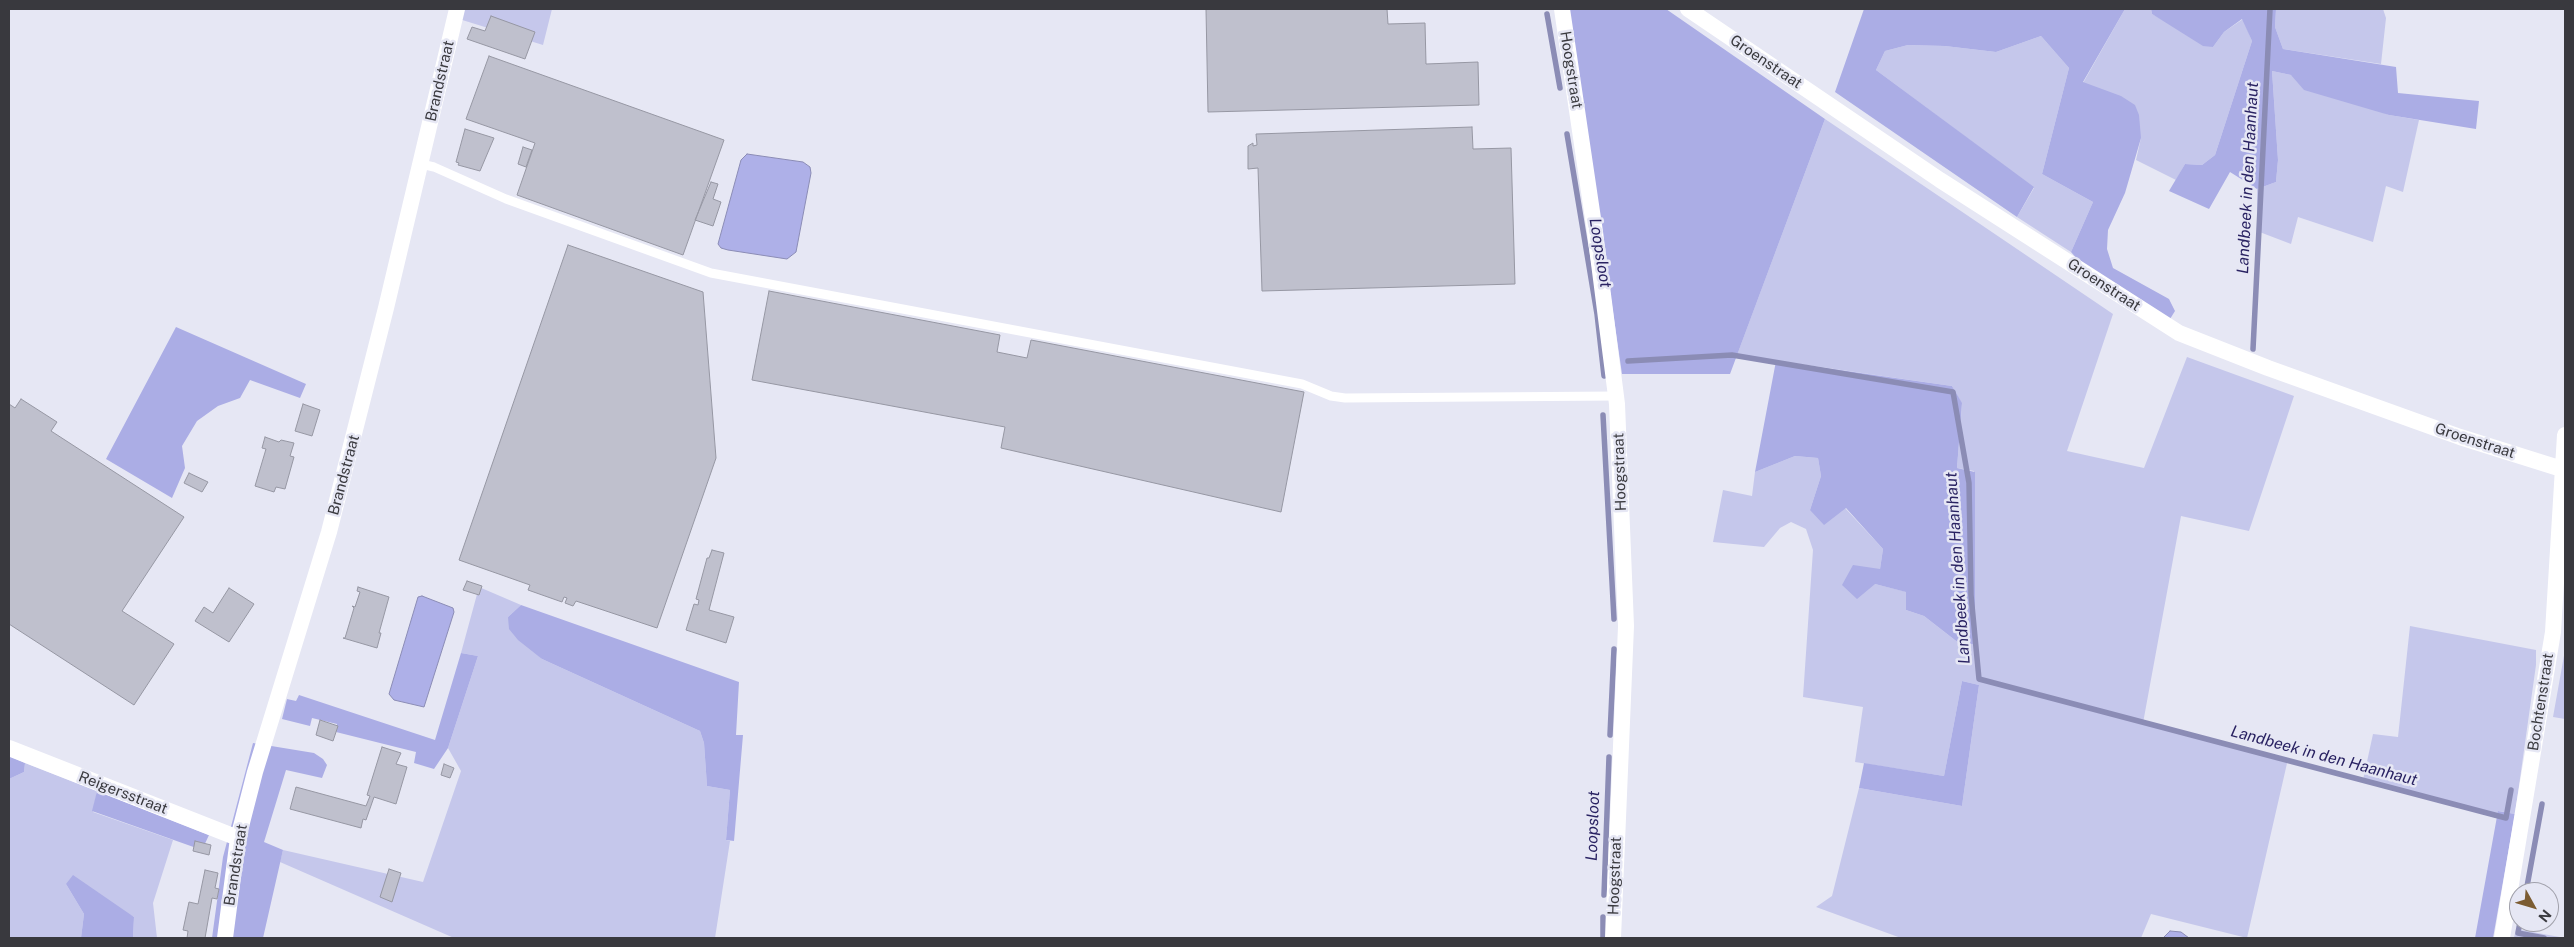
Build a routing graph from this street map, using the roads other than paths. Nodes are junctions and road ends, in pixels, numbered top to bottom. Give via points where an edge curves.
1 (457, 9) edge
2 (1562, 9) edge
3 (1688, 9) edge
4 (421, 164) junction
5 (1616, 396) junction
6 (2565, 435) edge
7 (2564, 470) edge
8 (9, 748) edge
9 (238, 838) junction
10 (225, 938) edge
11 (1613, 938) edge
12 (2502, 938) edge

1 - 4 street, Brandstraat
2 - 5 street, Hoogstraat
3 - 7 street, Groenstraat via 1940,180 2179,333 2433,427
4 - 5 lane via 506,199 711,273 1302,384 1331,396
4 - 9 street, Brandstraat via 329,532 255,772
5 - 11 street, Hoogstraat via 1626,626
6 - 7 street, Bochtenstraat
7 - 12 street, Bochtenstraat via 2552,632
8 - 9 street, Reigersstraat
9 - 10 street, Brandstraat

